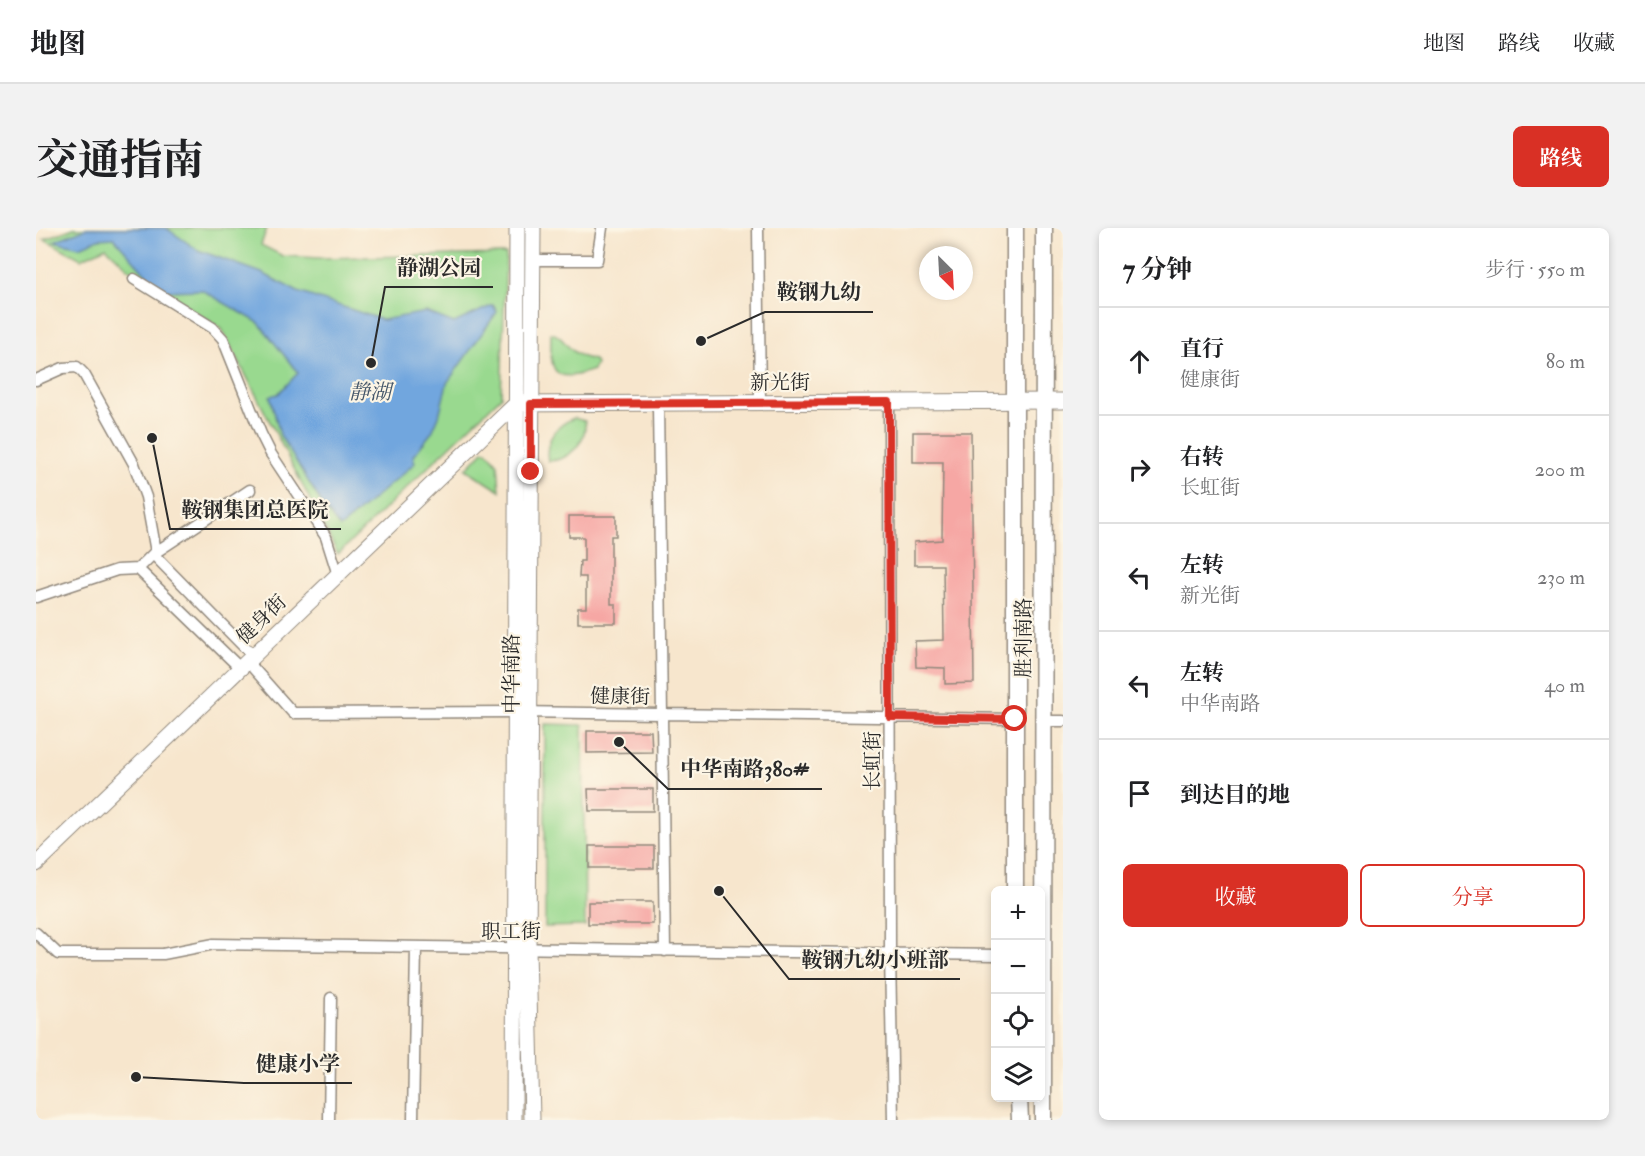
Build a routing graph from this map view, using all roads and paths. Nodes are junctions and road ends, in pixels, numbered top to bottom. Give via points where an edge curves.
1 (517, 228) edge
2 (533, 228) edge
3 (602, 228) edge
4 (758, 228) edge
5 (1016, 228) edge
6 (1044, 228) edge
7 (533, 260) junction
8 (134, 279) dead end
9 (36, 380) edge
10 (1017, 401) junction
11 (1045, 401) junction
12 (1063, 401) edge
13 (889, 402) junction
14 (760, 403) junction
15 (523, 404) junction
16 (658, 404) junction
17 (250, 490) dead end
18 (154, 553) junction
19 (138, 568) junction
20 (338, 575) junction
21 (36, 597) edge
22 (247, 662) junction
23 (524, 712) junction
24 (663, 714) junction
25 (890, 717) junction
26 (1015, 719) junction
27 (1044, 721) junction
28 (1063, 721) edge
29 (36, 864) edge
30 (1015, 886) edge
31 (36, 933) edge
32 (416, 948) junction
33 (521, 950) junction
34 (665, 951) junction
35 (890, 953) junction
36 (991, 954) edge
37 (331, 998) dead end
38 (1019, 1102) edge
39 (329, 1120) edge
40 (413, 1120) edge
41 (514, 1120) edge
42 (532, 1120) edge
43 (893, 1120) edge
44 (1020, 1120) edge
45 (1043, 1120) edge

1 - 15 main road
2 - 7 main road, 中华南路
3 - 7 street via 597,260
4 - 14 street
5 - 10 main road, 胜利南路
6 - 11 main road, 胜利南路
7 - 15 main road, 中华南路
8 - 20 street via 213,328 223,339 261,434 326,537
9 - 18 street via 63,368 76,367 84,374 134,464 146,497
10 - 11 main road, 新光街
10 - 13 main road, 新光街
10 - 26 main road, 胜利南路
11 - 12 main road, 新光街
11 - 27 main road, 胜利南路
13 - 14 main road, 新光街
13 - 25 street, 长虹街
14 - 16 main road, 新光街
15 - 16 main road, 新光街
15 - 20 main road, 健身街
15 - 23 main road, 中华南路
15 - 23 main road, 中华南路 via 516,447
16 - 24 street
17 - 18 street
18 - 19 street
18 - 22 street
19 - 21 street via 117,570
19 - 22 street
20 - 22 main road, 健身街
22 - 23 street, 健康街 via 293,713
22 - 29 main road, 健身街
23 - 24 street, 健康街
23 - 33 main road, 中华南路
24 - 25 street, 健康街
24 - 34 street
25 - 26 street, 健康街
25 - 35 street, 长虹街
26 - 30 main road, 胜利南路
27 - 28 street
27 - 45 main road, 胜利南路
31 - 32 street, 职工街 via 58,954 163,954 214,944
32 - 33 street, 职工街
32 - 40 street
33 - 34 street, 职工街
33 - 41 main road, 中华南路
33 - 42 main road, 中华南路
34 - 35 street, 职工街
35 - 36 street, 职工街
35 - 43 street, 长虹街
37 - 39 street
38 - 44 main road

